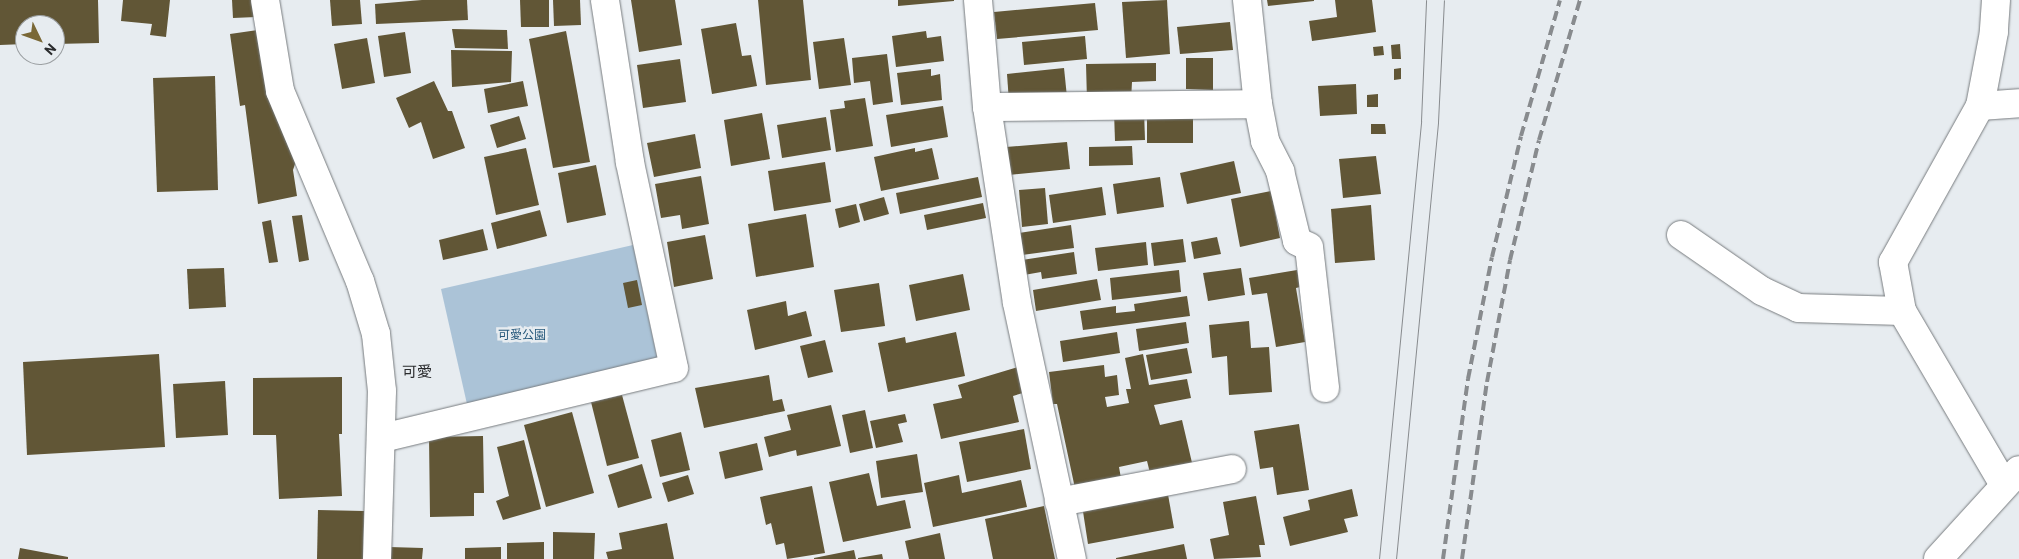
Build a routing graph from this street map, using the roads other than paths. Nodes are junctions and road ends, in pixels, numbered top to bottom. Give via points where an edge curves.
1 (265, 0) edge
2 (605, 0) edge
3 (978, 0) edge
4 (1247, 0) edge
5 (1996, 0) edge
6 (2019, 103) edge
7 (1258, 104) junction
8 (1980, 106) junction
9 (987, 107) junction
10 (1681, 236) dead end
11 (1902, 311) junction
12 (1326, 388) dead end
13 (382, 438) junction
14 (1232, 469) dead end
15 (2011, 477) edge
16 (1060, 502) junction
17 (1940, 558) edge
18 (377, 559) edge
19 (1072, 559) edge

1 - 13 street via 280,91 369,307 376,334 382,391
2 - 13 street via 630,162 674,368
3 - 9 street
4 - 7 street
5 - 8 street via 1994,32
6 - 8 street
7 - 9 street
7 - 12 street via 1265,141 1280,171 1297,241 1309,247
8 - 11 street via 1894,262
9 - 16 street via 1017,303
10 - 11 street via 1762,291 1798,308
11 - 15 street
13 - 18 street
14 - 16 street
15 - 17 street
16 - 19 street

